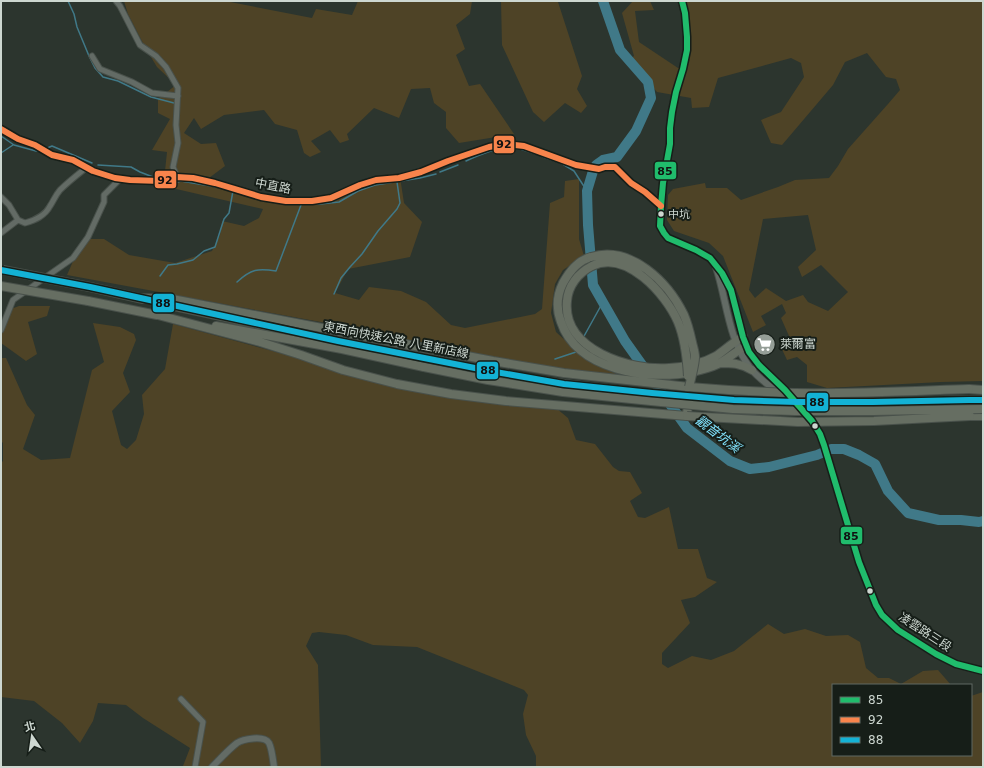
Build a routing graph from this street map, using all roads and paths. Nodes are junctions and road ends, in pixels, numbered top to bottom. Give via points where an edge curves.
1 (116, 1) edge
2 (682, 1) edge
3 (92, 56) dead end
4 (178, 96) junction
5 (1, 129) edge
6 (86, 167) junction
7 (177, 178) junction
8 (130, 180) junction
9 (1, 197) edge
10 (661, 206) junction
11 (18, 220) junction
12 (1, 233) edge
13 (715, 264) junction
14 (2, 270) edge
15 (1, 286) edge
16 (138, 298) junction
17 (154, 314) junction
18 (1, 330) edge
19 (743, 337) junction
20 (735, 341) junction
21 (742, 348) junction
22 (718, 364) junction
23 (752, 370) junction
24 (667, 372) junction
25 (689, 387) junction
26 (983, 390) edge
27 (983, 400) edge
28 (983, 409) edge
29 (804, 413) junction
30 (687, 416) junction
31 (983, 416) edge
32 (983, 671) edge
33 (182, 700) dead end
34 (195, 767) edge
35 (212, 767) edge
36 (274, 767) edge

1 - 4 street via 140,45 166,67 178,88
2 - 10 street via 685,13 686,50 674,99
3 - 4 street via 100,69 152,93
4 - 7 street via 178,143 173,166
5 - 6 street, 中直路 via 52,155 73,160
6 - 8 street, 中直路 via 115,178
6 - 11 street via 59,191 43,216 25,224
7 - 8 street, 中直路 via 160,181
7 - 10 street, 中直路 via 193,178 286,201 312,201 332,198 376,180 399,178 489,147 505,144 524,146 576,165 599,169 615,168
8 - 18 street via 120,179 104,195 104,202 88,237 73,258 13,300
9 - 11 street
10 - 13 street via 660,226 668,238 703,254
11 - 12 street
13 - 19 street via 731,290
13 - 20 street
14 - 16 highway, 東西向快速公路 八里新店線, bridge
15 - 17 highway, 東西向快速公路 八里新店線, bridge
16 - 25 highway via 172,299 564,373
16 - 27 highway, 東西向快速公路 八里新店線, bridge via 271,327 564,384 734,400
17 - 28 highway, 東西向快速公路 八里新店線, bridge via 342,349 488,380 563,392 733,409
17 - 30 highway via 260,342 343,370 397,384 506,401
19 - 20 highway
19 - 21 street
20 - 21 street
20 - 24 highway via 708,359
21 - 22 highway
21 - 23 street via 745,360
21 - 29 street via 785,390
22 - 23 highway via 733,363
22 - 24 highway via 693,372
23 - 29 street
24 - 25 highway, bridge via 646,374 616,369 590,357 572,342 559,318 558,297 565,278 579,263 596,255 616,255 639,264 662,283 679,305 689,330 695,357
25 - 26 highway, bridge via 796,393
25 - 30 highway, bridge
29 - 32 street, 凌雲路三段 via 820,434 859,562 882,615 898,630 936,654 956,664
30 - 31 highway, bridge via 798,422
33 - 34 street via 203,722
35 - 36 street via 238,743 262,738 269,744

